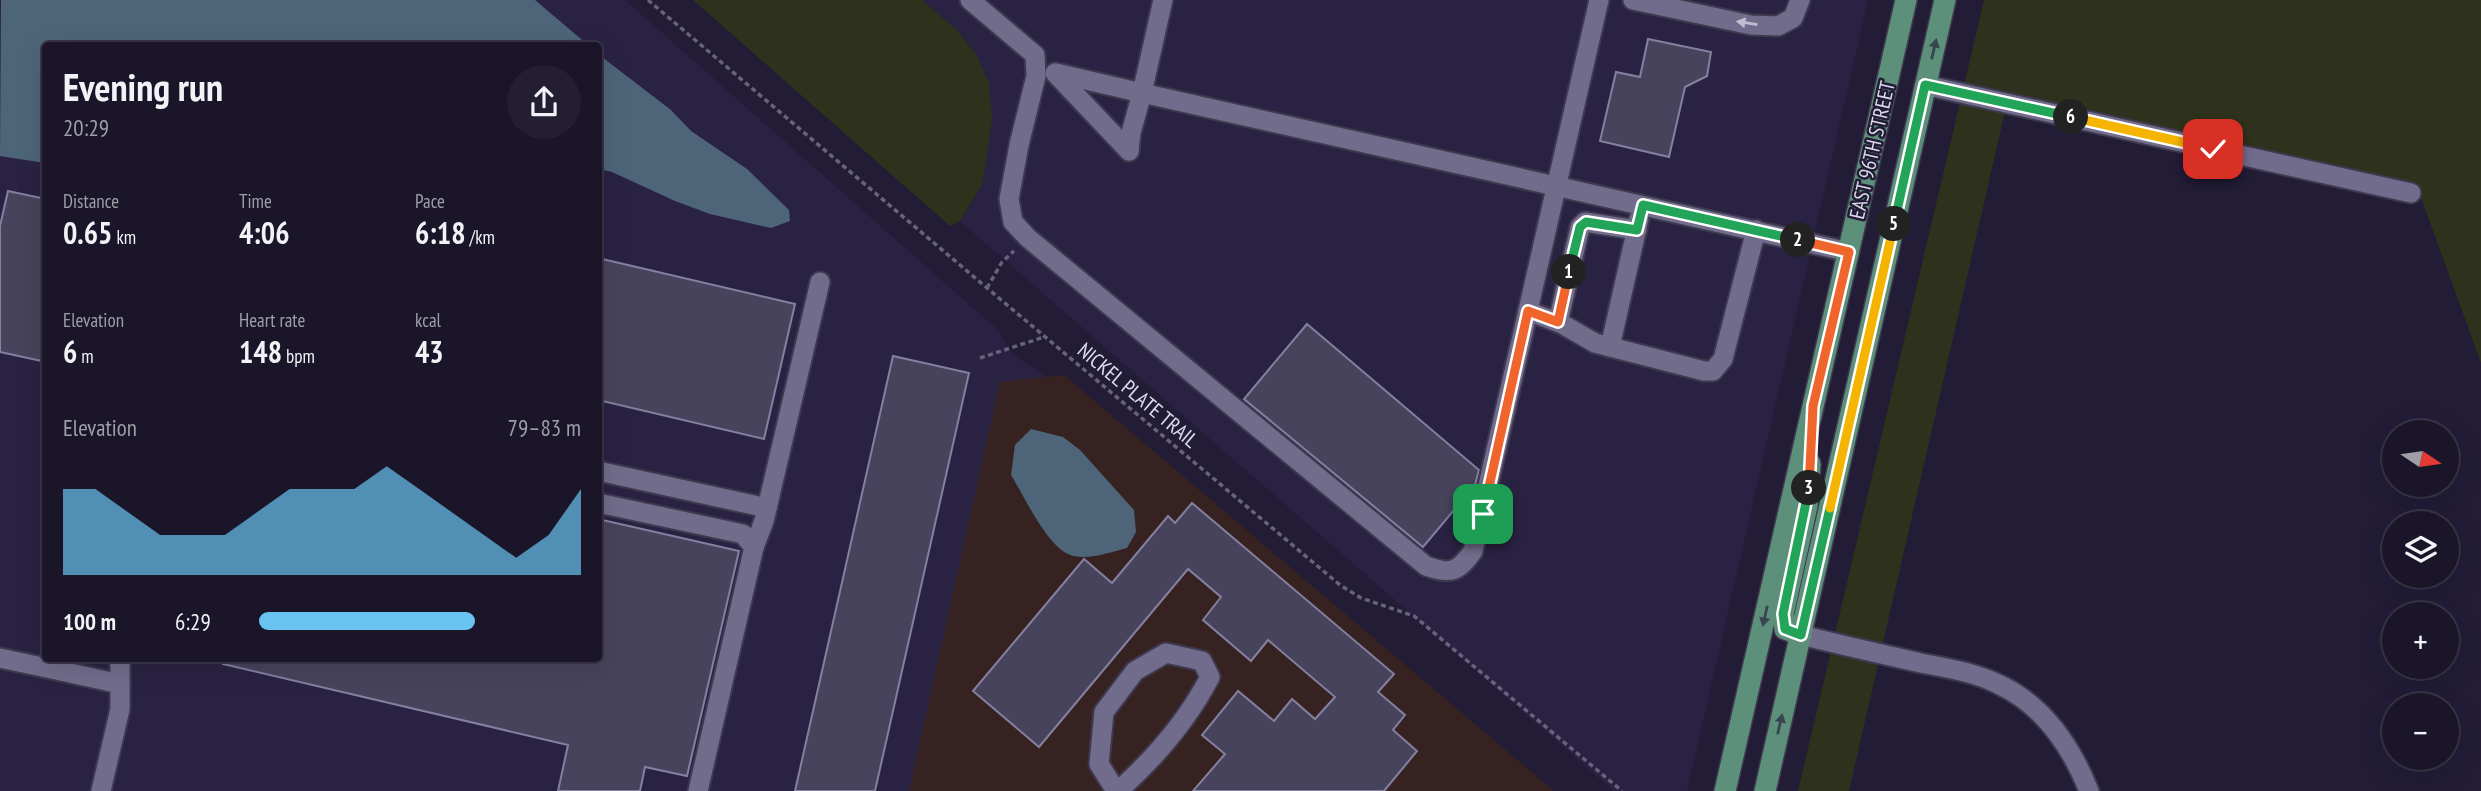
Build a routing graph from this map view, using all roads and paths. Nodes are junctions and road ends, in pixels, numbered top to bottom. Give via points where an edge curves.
1 (648, 0) edge
2 (970, 0) edge
3 (1163, 0) edge
4 (1599, 0) edge
5 (1633, 0) edge
6 (1800, 0) edge
7 (1906, 0) edge
8 (1945, 0) edge
9 (1035, 55) junction
10 (1056, 73) junction
11 (1925, 85) junction
12 (1142, 93) junction
13 (1557, 185) junction
14 (2411, 193) dead end
15 (1643, 205) junction
16 (1637, 230) junction
17 (1756, 230) junction
18 (1028, 238) junction
19 (1849, 252) junction
20 (820, 282) dead end
21 (987, 289) junction
22 (1528, 311) junction
23 (1558, 322) junction
24 (1044, 337) junction
25 (1610, 347) junction
26 (980, 358) dead end
27 (1813, 406) junction
28 (602, 472) edge
29 (602, 504) edge
30 (765, 514) junction
31 (748, 541) junction
32 (1801, 635) junction
33 (0, 658) edge
34 (120, 662) edge
35 (62, 665) edge
36 (120, 684) junction
37 (101, 791) edge
38 (698, 791) edge
39 (1117, 791) edge
40 (1622, 791) edge
41 (1725, 791) edge
42 (1765, 791) edge
43 (2090, 791) edge

1 - 21 path, NICKEL PLATE TRAIL
2 - 9 lane
3 - 12 lane
4 - 13 lane
6 -> 5 lane via 1793,18 1778,26 1751,25
7 - 19 main road, EAST 96TH STREET
11 -> 8 main road, EAST 96TH STREET
9 - 10 lane
9 - 18 lane via 1036,76 1009,199 1013,222
10 - 12 lane
10 - 12 lane via 1129,151
11 - 14 lane
11 - 32 main road, EAST 96TH STREET
12 - 13 lane
13 - 15 lane
13 - 22 lane
15 - 16 lane
15 - 17 lane
16 - 23 lane via 1586,222 1580,227
16 - 25 lane
17 - 19 lane
17 - 25 lane via 1723,359 1713,371
18 - 21 path via 1002,262
18 - 22 lane via 1426,566 1444,573 1461,567 1473,551
19 - 27 main road, EAST 96TH STREET
20 - 30 lane
21 - 24 path, NICKEL PLATE TRAIL
22 - 23 lane
23 - 25 lane via 1595,344
24 - 26 path
24 - 40 path, NICKEL PLATE TRAIL via 1340,585 1361,598 1414,616
27 - 32 main road via 1809,493 1782,620 1785,629
27 -> 41 main road, EAST 96TH STREET
28 - 30 lane
29 - 31 lane
30 - 31 lane
31 - 38 lane
42 -> 32 main road, EAST 96TH STREET
32 - 43 lane via 1998,684 2032,705 2055,728 2073,752
33 - 35 lane
34 - 36 lane
35 - 36 lane
36 - 37 lane via 120,709
39 - 39 lane via 1099,764 1104,712 1135,671 1166,653 1202,661 1210,677 1195,705 1145,768

